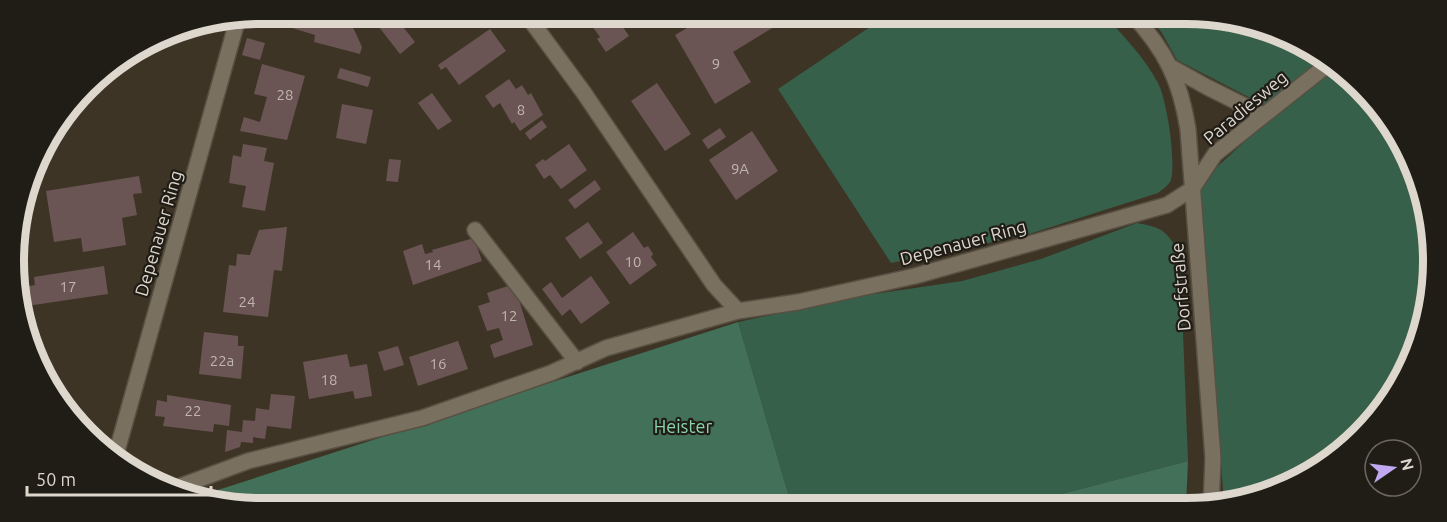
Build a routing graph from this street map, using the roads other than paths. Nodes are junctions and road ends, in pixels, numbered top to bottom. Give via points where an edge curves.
1 (533, 24) edge
2 (1141, 24) edge
3 (236, 26) edge
4 (1171, 67) junction
5 (1323, 68) edge
6 (1263, 115) junction
7 (1192, 189) junction
8 (475, 230) dead end
9 (738, 311) junction
10 (577, 362) junction
11 (117, 449) edge
12 (184, 485) edge
13 (1211, 496) edge

1 - 9 street via 714,285
2 - 4 street, Dorfstraße
3 - 11 street, Depenauer Ring
4 - 6 street, Dorfstraße
4 - 7 street, Dorfstraße via 1184,104
5 - 6 street, Paradiesweg
6 - 7 street, Paradiesweg via 1215,154
7 - 9 street, Depenauer Ring via 1167,205 936,271 798,302
7 - 13 street, Dorfstraße via 1213,458
8 - 10 street
9 - 10 street, Depenauer Ring via 606,348
10 - 12 street, Depenauer Ring via 422,418 248,461

